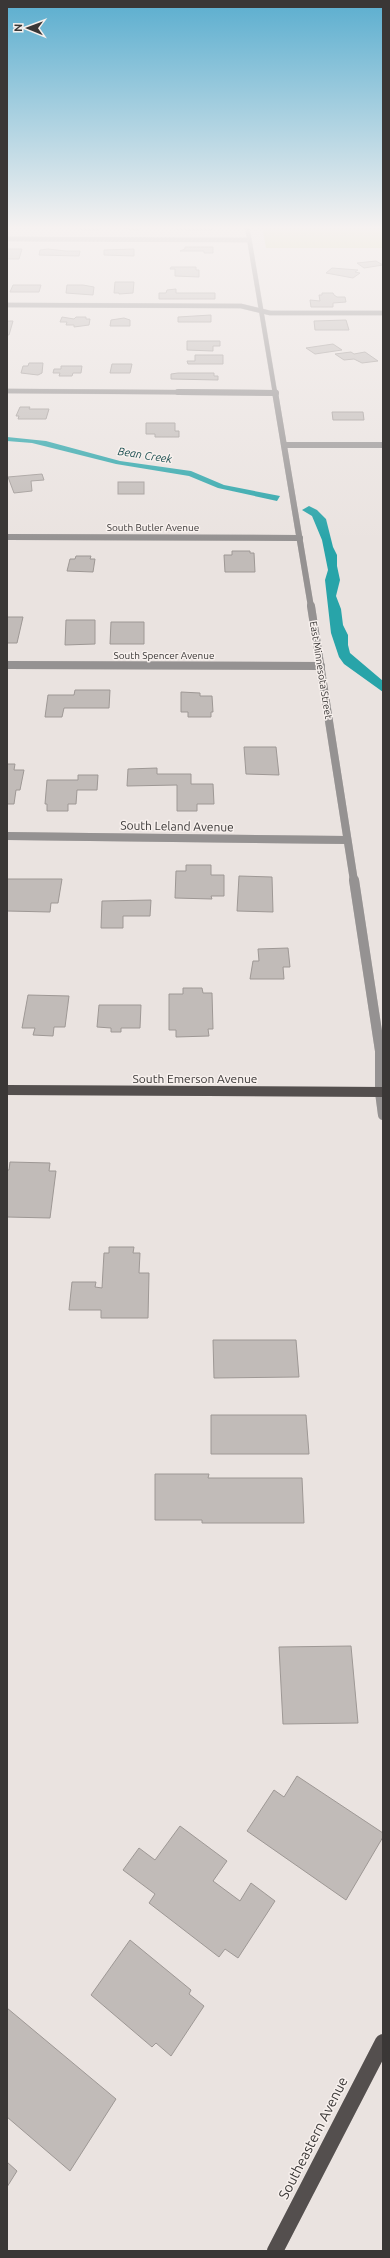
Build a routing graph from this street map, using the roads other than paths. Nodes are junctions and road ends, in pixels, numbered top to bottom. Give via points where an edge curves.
1 (265, 331) edge
2 (7, 391) edge
3 (276, 393) junction
4 (284, 445) junction
5 (383, 445) edge
6 (7, 537) edge
7 (300, 538) junction
8 (7, 665) edge
9 (321, 666) junction
10 (7, 836) edge
11 (347, 840) junction
12 (7, 1090) edge
13 (381, 1092) edge
14 (383, 1115) edge
15 (383, 2042) edge
16 (275, 2251) edge

1 - 3 street, East Minnesota Street
2 - 3 street
3 - 4 street, East Minnesota Street
4 - 5 street
4 - 7 street, East Minnesota Street
6 - 7 street, South Butler Avenue
7 - 9 street, East Minnesota Street
8 - 9 street, South Spencer Avenue
9 - 11 street, East Minnesota Street
10 - 11 street, South Leland Avenue
11 - 13 street, East Minnesota Street via 380,1051
12 - 13 main road, South Emerson Avenue
13 - 14 street, East Minnesota Street
15 - 16 main road, Southeastern Avenue

